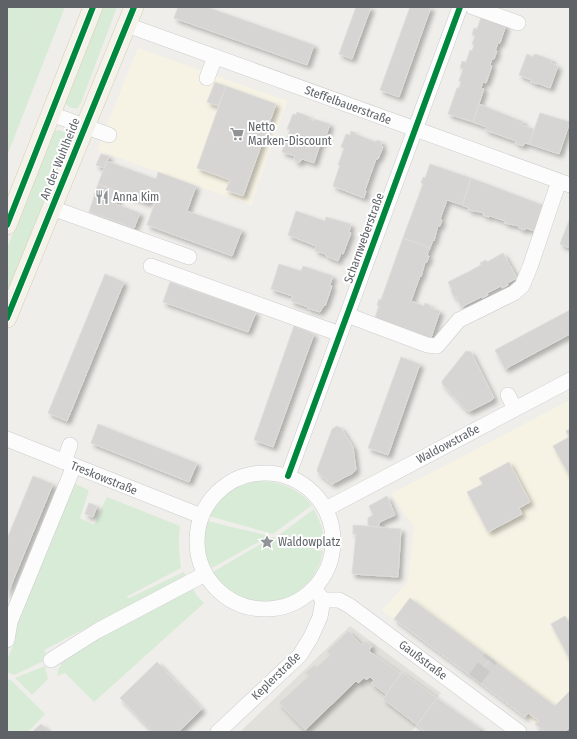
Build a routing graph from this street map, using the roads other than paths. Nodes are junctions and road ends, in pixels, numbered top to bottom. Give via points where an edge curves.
1 (93, 7) edge
2 (134, 7) edge
3 (460, 7) edge
4 (473, 7) edge
5 (518, 23) dead end
6 (127, 25) junction
7 (215, 57) junction
8 (207, 78) dead end
9 (51, 114) junction
10 (85, 127) junction
11 (416, 129) junction
12 (109, 135) dead end
13 (564, 183) edge
14 (52, 208) junction
15 (7, 225) edge
16 (189, 257) dead end
17 (151, 266) dead end
18 (347, 315) junction
19 (7, 318) edge
20 (340, 334) junction
21 (570, 380) edge
22 (508, 395) dead end
23 (515, 409) junction
24 (7, 439) edge
25 (70, 445) dead end
26 (69, 464) junction
27 (288, 476) junction
28 (326, 509) junction
29 (201, 516) junction
30 (205, 574) junction
31 (319, 594) junction
32 (7, 640) edge
33 (51, 660) dead end
34 (218, 732) edge
35 (519, 732) edge

1 - 9 main road, An der Wuhlheide
2 - 6 main road, An der Wuhlheide
3 - 11 street, Scharnweberstraße
4 - 5 street
6 - 7 street, Steffelbauerstraße
6 - 10 main road, An der Wuhlheide
7 - 8 street
7 - 11 street, Steffelbauerstraße
9 - 10 street
9 - 15 main road, An der Wuhlheide
10 - 12 street
10 - 14 main road, An der Wuhlheide
11 - 13 street, Steffelbauerstraße
11 - 18 street, Scharnweberstraße
13 - 18 street via 522,286 514,293 459,320 437,346
14 - 16 street
14 - 19 main road, An der Wuhlheide
17 - 20 street
18 - 20 street, Scharnweberstraße
20 - 27 street, Scharnweberstraße
21 - 23 street, Waldowstraße
22 - 23 street
23 - 28 street, Waldowstraße via 465,427
24 - 26 street, Treskowstraße
25 - 26 street
26 - 29 street, Treskowstraße
26 - 32 street via 10,622
27 - 28 street via 302,482 320,499
27 - 29 street via 271,472 253,473 236,478 217,492
28 - 31 street via 334,539 333,551
29 - 30 street via 197,550
30 - 31 street via 212,584 232,601 256,609 275,608
30 - 33 street via 97,631
31 - 34 street, Keplerstraße via 320,617 300,654
31 - 35 street, Gaußstraße via 350,606

